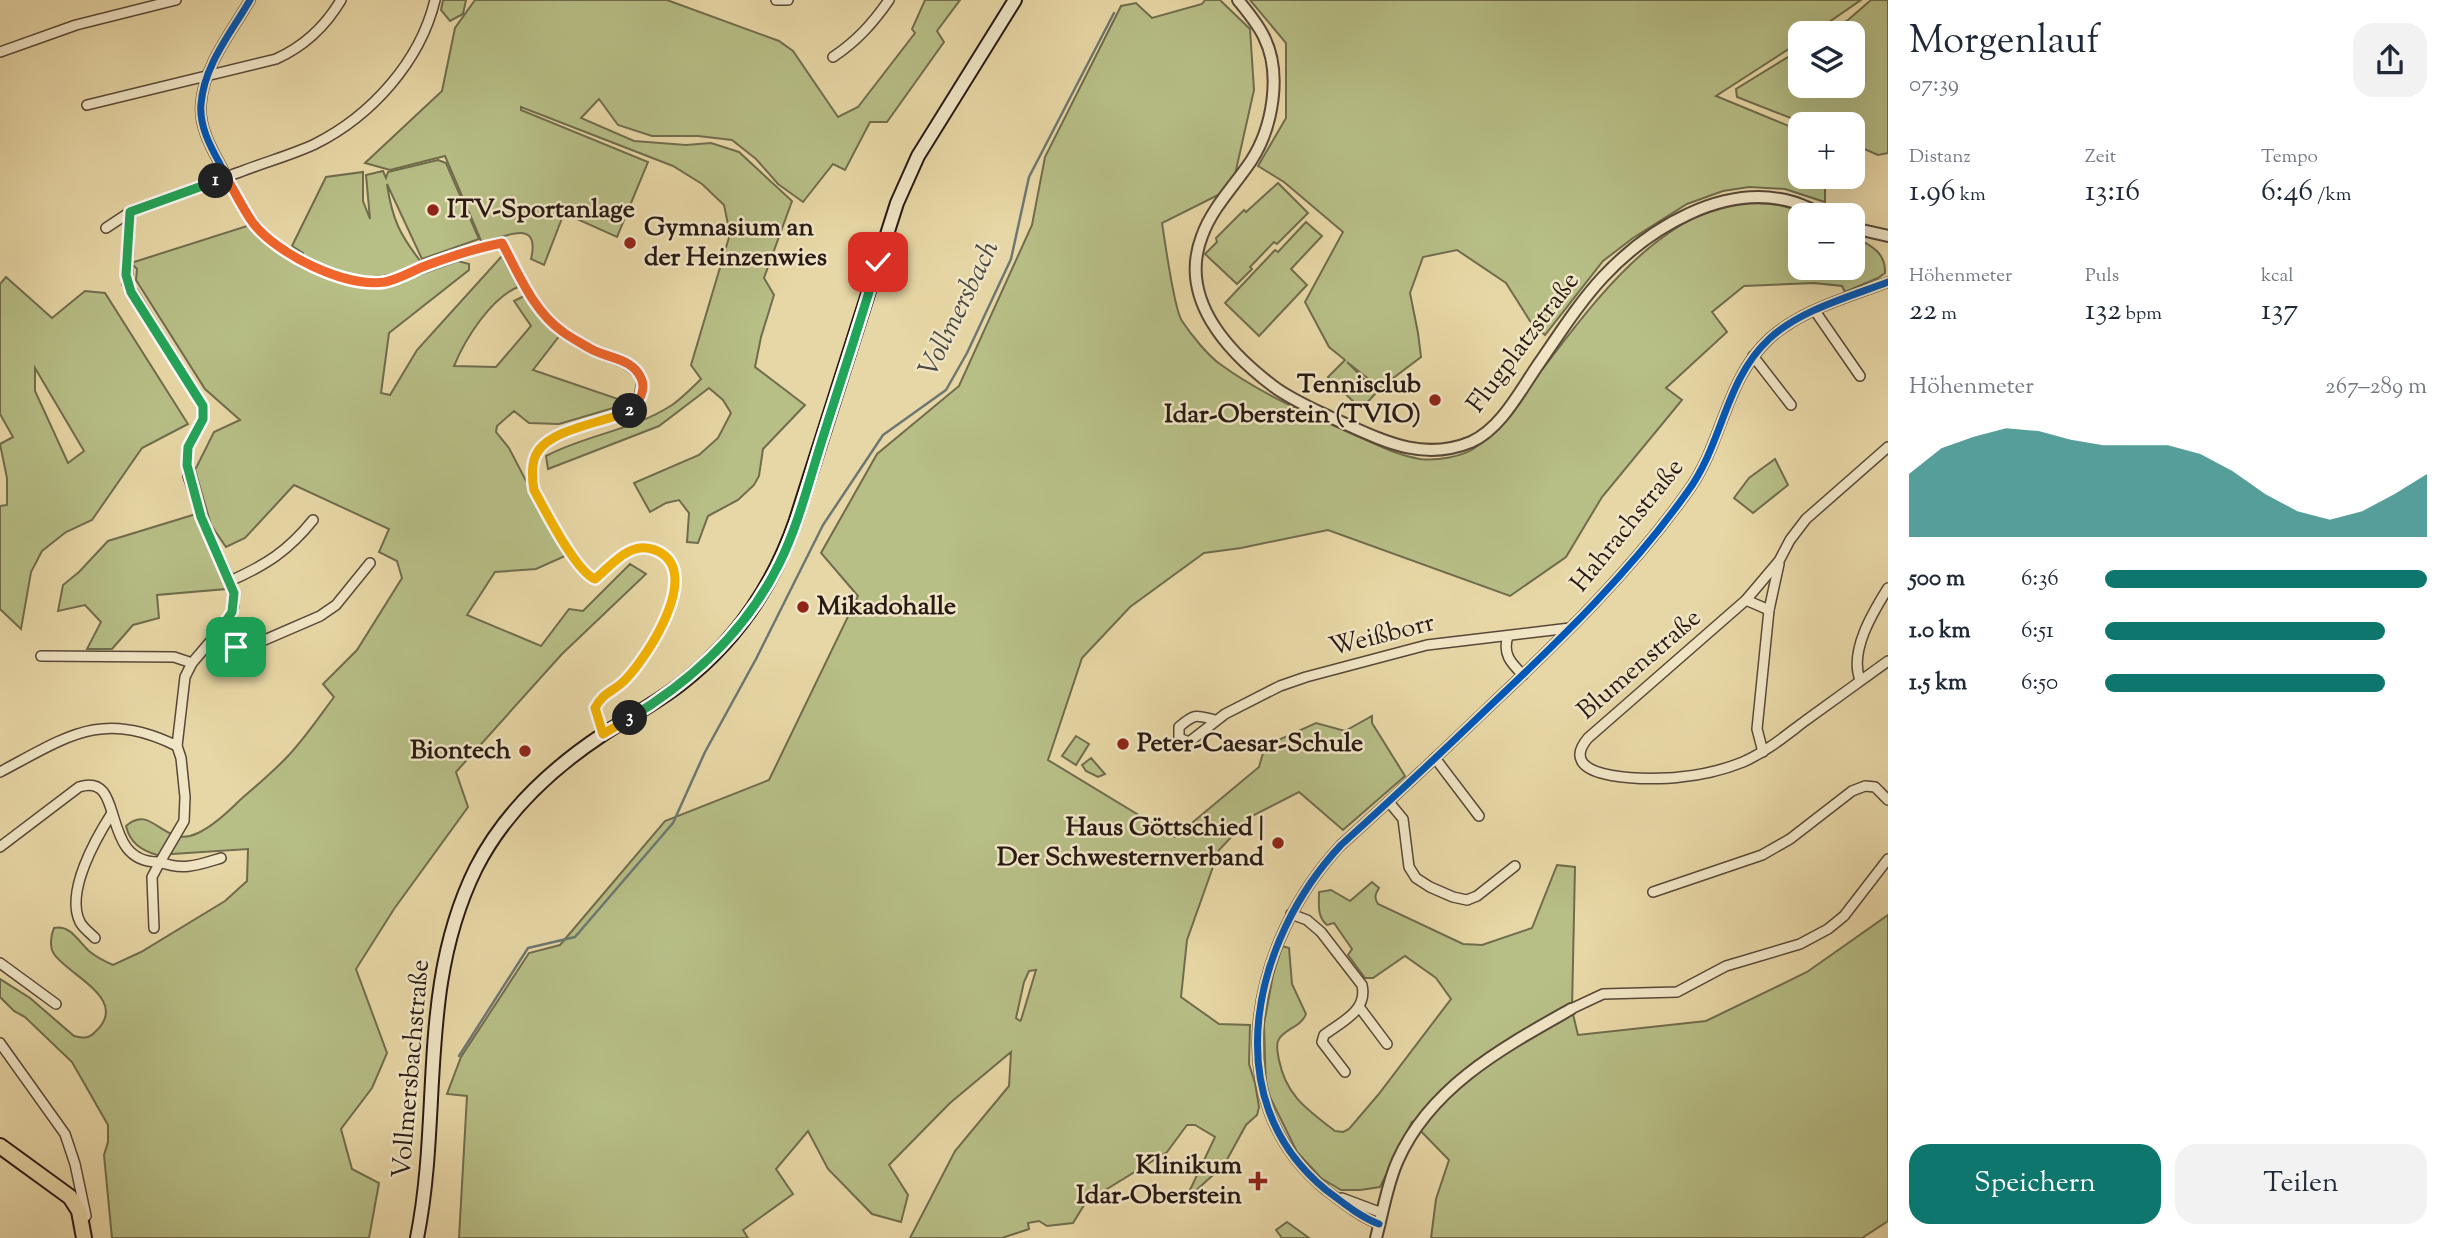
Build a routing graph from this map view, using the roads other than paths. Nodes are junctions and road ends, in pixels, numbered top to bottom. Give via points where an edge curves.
1 (176, 0) edge
2 (250, 0) edge
3 (341, 0) edge
4 (435, 0) edge
5 (776, 0) edge
6 (789, 0) edge
7 (889, 0) edge
8 (1015, 0) edge
9 (1238, 0) edge
10 (0, 52) edge
11 (833, 57) dead end
12 (206, 76) junction
13 (86, 105) dead end
14 (226, 177) junction
15 (1795, 203) edge
16 (130, 212) junction
17 (106, 228) dead end
18 (1865, 231) edge
19 (1888, 236) edge
20 (1888, 282) edge
21 (1815, 312) junction
22 (1753, 356) junction
23 (1860, 376) dead end
24 (1791, 405) dead end
25 (1888, 447) edge
26 (313, 520) dead end
27 (1779, 561) junction
28 (370, 563) dead end
29 (230, 581) junction
30 (1888, 587) edge
31 (1746, 600) junction
32 (1769, 610) junction
33 (1570, 628) junction
34 (1536, 633) junction
35 (217, 634) junction
36 (1508, 636) junction
37 (1549, 650) junction
38 (41, 656) dead end
39 (1888, 661) edge
40 (192, 663) junction
41 (1523, 675) junction
42 (1860, 680) junction
43 (1215, 720) dead end
44 (603, 734) junction
45 (177, 746) junction
46 (1763, 752) junction
47 (1435, 758) junction
48 (0, 772) edge
49 (1888, 800) edge
50 (1388, 802) junction
51 (112, 813) junction
52 (1479, 816) dead end
53 (0, 847) edge
54 (221, 858) dead end
55 (1888, 859) edge
56 (160, 862) junction
57 (1515, 866) dead end
58 (1653, 892) dead end
59 (1291, 914) junction
60 (154, 928) dead end
61 (95, 938) dead end
62 (0, 962) edge
63 (56, 1004) dead end
64 (1360, 1008) junction
65 (1571, 1009) joint
66 (0, 1042) edge
67 (1387, 1044) dead end
68 (1345, 1072) dead end
69 (0, 1146) edge
70 (1381, 1219) junction
71 (86, 1238) edge
72 (417, 1238) edge
73 (1376, 1238) edge

1 - 10 street via 64,28
2 - 12 street
3 - 12 street via 315,35 291,52
4 - 14 street via 414,49 372,105 315,144
5 - 6 street
7 - 11 street via 873,23
8 - 44 main road, Vollmersbachstraße via 918,156 897,204 796,520 766,587 736,632 709,660 660,700
9 - 15 street, Flugplatzstraße via 1264,36 1273,61 1273,92 1268,123 1254,156 1201,237 1197,290 1207,317 1233,351 1275,388 1380,439 1416,450 1439,451 1472,441 1495,426 1577,307 1633,249 1699,209 1766,198
12 - 13 street
12 - 14 street via 201,118
14 - 16 street
14 - 44 street via 264,234 340,278 384,282 502,243 528,293 561,331 636,370 643,386 631,411 555,436 536,453 532,477 534,490 587,576 595,579 638,548 663,555 675,573 675,591 654,641 626,679 601,696 595,708
16 - 17 street
16 - 29 street via 127,283 203,406 203,419 188,447 188,476
18 - 19 street
20 - 21 street, Hahrachstraße
21 - 22 street, Hahrachstraße via 1778,331
21 - 23 street
22 - 24 street
22 - 33 street, Hahrachstraße via 1735,384 1712,452 1688,492
25 - 27 street, Blumenstraße via 1806,519
26 - 29 street via 271,561
27 - 31 street, Blumenstraße
27 - 32 street
28 - 35 street via 336,605 320,616 246,648 231,645
29 - 35 street via 234,606
30 - 42 street via 1859,654
31 - 32 street
31 - 46 street, Blumenstraße via 1594,732 1580,752 1585,765 1598,773 1661,778 1716,771
32 - 46 street via 1757,729
33 - 34 street, Weißborr
33 - 37 street, Hahrachstraße
34 - 36 street, Weißborr
34 - 37 street
35 - 40 street
36 - 41 street via 1508,659
36 - 43 street, Weißborr via 1427,645 1345,666 1280,686
37 - 41 street, Hahrachstraße
38 - 40 street via 174,657
39 - 42 street, Blumenstraße
40 - 45 street via 183,683
41 - 47 street, Hahrachstraße
42 - 46 street, Blumenstraße
44 - 72 main road, Vollmersbachstraße via 528,794 477,867 458,911 440,984
45 - 48 street via 129,728 87,730
45 - 56 street via 184,821
47 - 50 street, Hahrachstraße
47 - 52 street
49 - 58 street via 1875,787 1860,786 1769,852
50 - 57 street via 1403,818 1412,873 1430,887 1472,899
50 - 59 street, Hahrachstraße via 1328,860
51 - 53 street via 105,793 97,786 85,785
51 - 56 street via 132,855
51 - 61 street via 76,892 81,925
54 - 56 street via 175,868
55 - 65 street via 1844,916 1800,944 1726,966 1676,992 1602,994
56 - 60 street via 152,877
59 - 64 street via 1321,932 1362,985
59 - 70 street, Hahrachstraße via 1270,964 1261,1007 1258,1044 1267,1110 1302,1167 1367,1219
62 - 63 street
64 - 67 street
64 - 68 street via 1324,1035 1322,1042
65 - 70 street via 1472,1071 1431,1107 1397,1163
66 - 71 street via 65,1134 89,1233
69 - 71 main road via 70,1197
70 - 73 street

